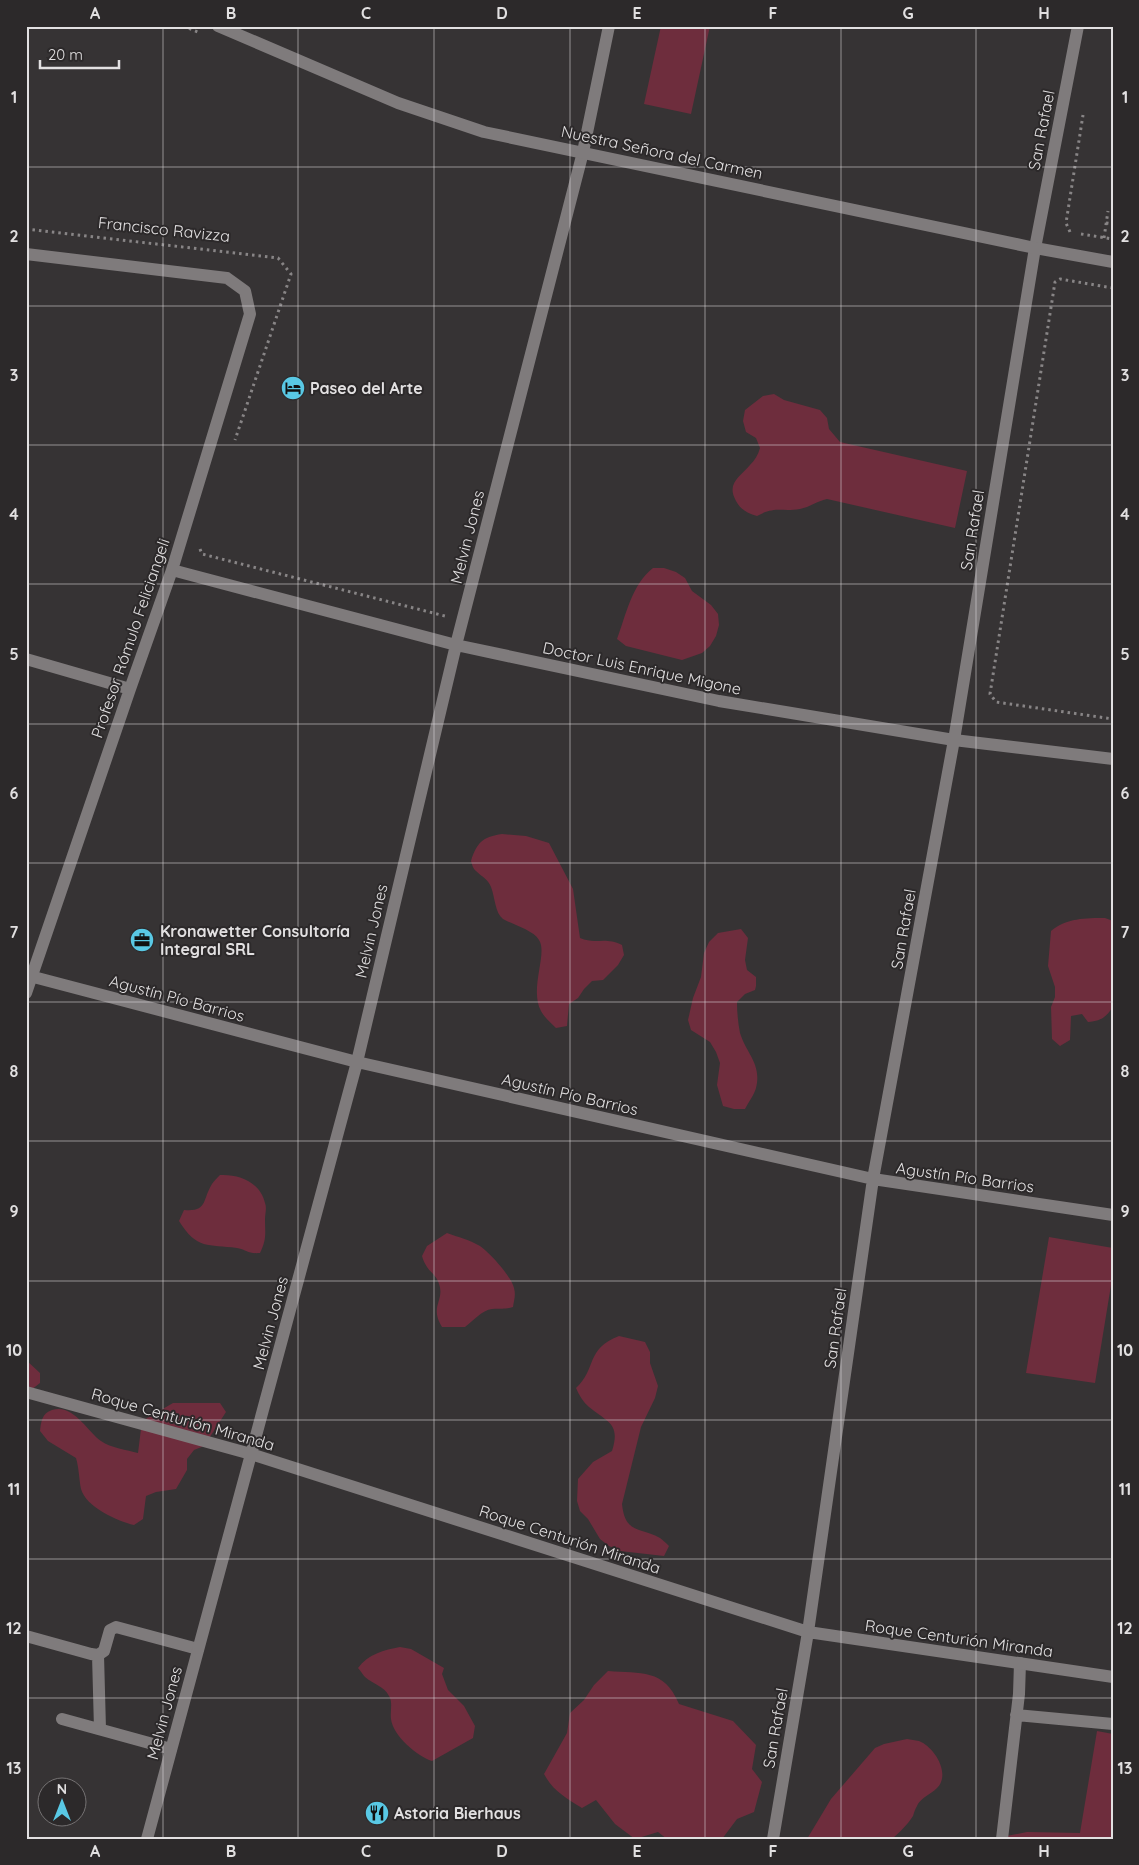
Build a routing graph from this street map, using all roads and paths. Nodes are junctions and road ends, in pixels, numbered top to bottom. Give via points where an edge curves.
1 (218, 26) edge
2 (609, 26) edge
3 (1078, 26) edge
4 (1083, 114) dead end
5 (583, 152) junction
6 (1108, 211) dead end
7 (1106, 222) junction
8 (1113, 224) edge
9 (26, 229) edge
10 (1104, 238) junction
11 (1113, 239) edge
12 (1035, 248) junction
13 (26, 254) edge
14 (1113, 262) edge
15 (1061, 272) dead end
16 (1060, 279) junction
17 (1113, 288) edge
18 (233, 443) dead end
19 (198, 547) dead end
20 (172, 570) junction
21 (444, 617) dead end
22 (456, 645) junction
23 (26, 659) edge
24 (130, 689) junction
25 (1113, 719) edge
26 (954, 740) junction
27 (1113, 759) edge
28 (29, 976) edge
29 (26, 993) edge
30 (357, 1062) junction
31 (874, 1179) junction
32 (1113, 1215) edge
33 (26, 1392) edge
34 (251, 1454) junction
35 (808, 1632) junction
36 (26, 1636) edge
37 (198, 1650) junction
38 (98, 1655) junction
39 (1020, 1663) junction
40 (1113, 1677) edge
41 (1016, 1715) junction
42 (62, 1719) dead end
43 (1113, 1724) edge
44 (100, 1729) junction
45 (171, 1749) junction
46 (147, 1839) edge
47 (773, 1839) edge
48 (1002, 1839) edge

1 - 5 street, Nuestra Señora del Carmen via 398,103 484,132
2 - 5 street, Melvin Jones
3 - 12 street, San Rafael
4 - 10 path via 1066,223 1070,232
5 - 12 street, Nuestra Señora del Carmen
5 - 22 street, Melvin Jones
6 - 7 path
7 - 8 path
7 - 10 path
9 - 18 path, Francisco Ravizza via 278,258 291,274
10 - 11 path
12 - 14 street, Nuestra Señora del Carmen
12 - 26 street, San Rafael
13 - 20 street, Profesor Rómulo Feliciangeli via 227,278 245,291 250,314
15 - 16 path
16 - 17 path
16 - 25 path via 1055,282 990,694 996,702
19 - 21 path via 202,554
20 - 22 street, Doctor Luis Enrique Migone
20 - 24 street, Profesor Rómulo Feliciangeli
22 - 26 street, Doctor Luis Enrique Migone via 719,701
22 - 30 street, Melvin Jones
23 - 24 street
24 - 28 street, Profesor Rómulo Feliciangeli
26 - 27 street, Doctor Luis Enrique Migone
26 - 31 street, San Rafael
28 - 29 street, Profesor Rómulo Feliciangeli
28 - 30 street, Agustín Pío Barrios
30 - 31 street, Agustín Pío Barrios
30 - 34 street, Melvin Jones
31 - 32 street, Agustín Pío Barrios
31 - 35 street, San Rafael
33 - 34 street, Roque Centurión Miranda
34 - 35 street, Roque Centurión Miranda
34 - 37 street, Melvin Jones
35 - 39 street, Roque Centurión Miranda
35 - 47 street, San Rafael
36 - 38 street
37 - 38 street via 116,1627 110,1630 104,1651
37 - 45 street, Melvin Jones
38 - 44 street
39 - 40 street, Roque Centurión Miranda
39 - 41 street
41 - 43 street
41 - 48 street
42 - 44 street
44 - 45 street
45 - 46 street, Melvin Jones

